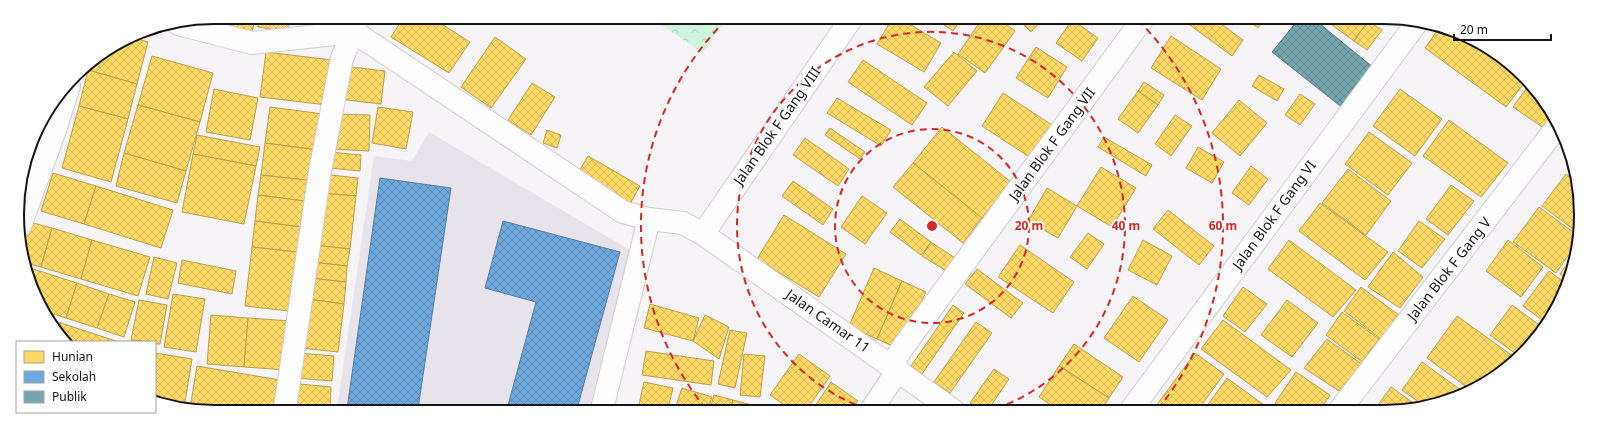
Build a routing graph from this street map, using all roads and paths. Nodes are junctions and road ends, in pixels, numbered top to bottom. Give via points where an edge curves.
1 (848, 24) edge
2 (1139, 24) edge
3 (355, 25) edge
4 (187, 26) edge
5 (1414, 27) edge
6 (66, 95) edge
7 (1554, 131) edge
8 (24, 215) edge
9 (649, 219) junction
10 (703, 234) junction
11 (895, 368) junction
12 (285, 405) edge
13 (603, 405) edge
14 (874, 405) edge
15 (946, 405) edge
16 (1135, 405) edge
17 (1344, 405) edge

1 - 10 street, Jalan Blok F Gang VIII
2 - 11 street, Jalan Blok F Gang VII via 908,340
3 - 4 street via 252,43
3 - 9 street, Jalan Camar 11 via 623,212
3 - 12 street via 342,58 320,171
5 - 16 street, Jalan Blok F Gang VI
6 - 8 street
7 - 17 street, Jalan Blok F Gang V
9 - 10 street, Jalan Camar 11 via 683,223
9 - 13 street
10 - 11 street, Jalan Camar 11
11 - 14 street, Jalan Blok F Gang VII
11 - 15 street, Jalan Camar 11

